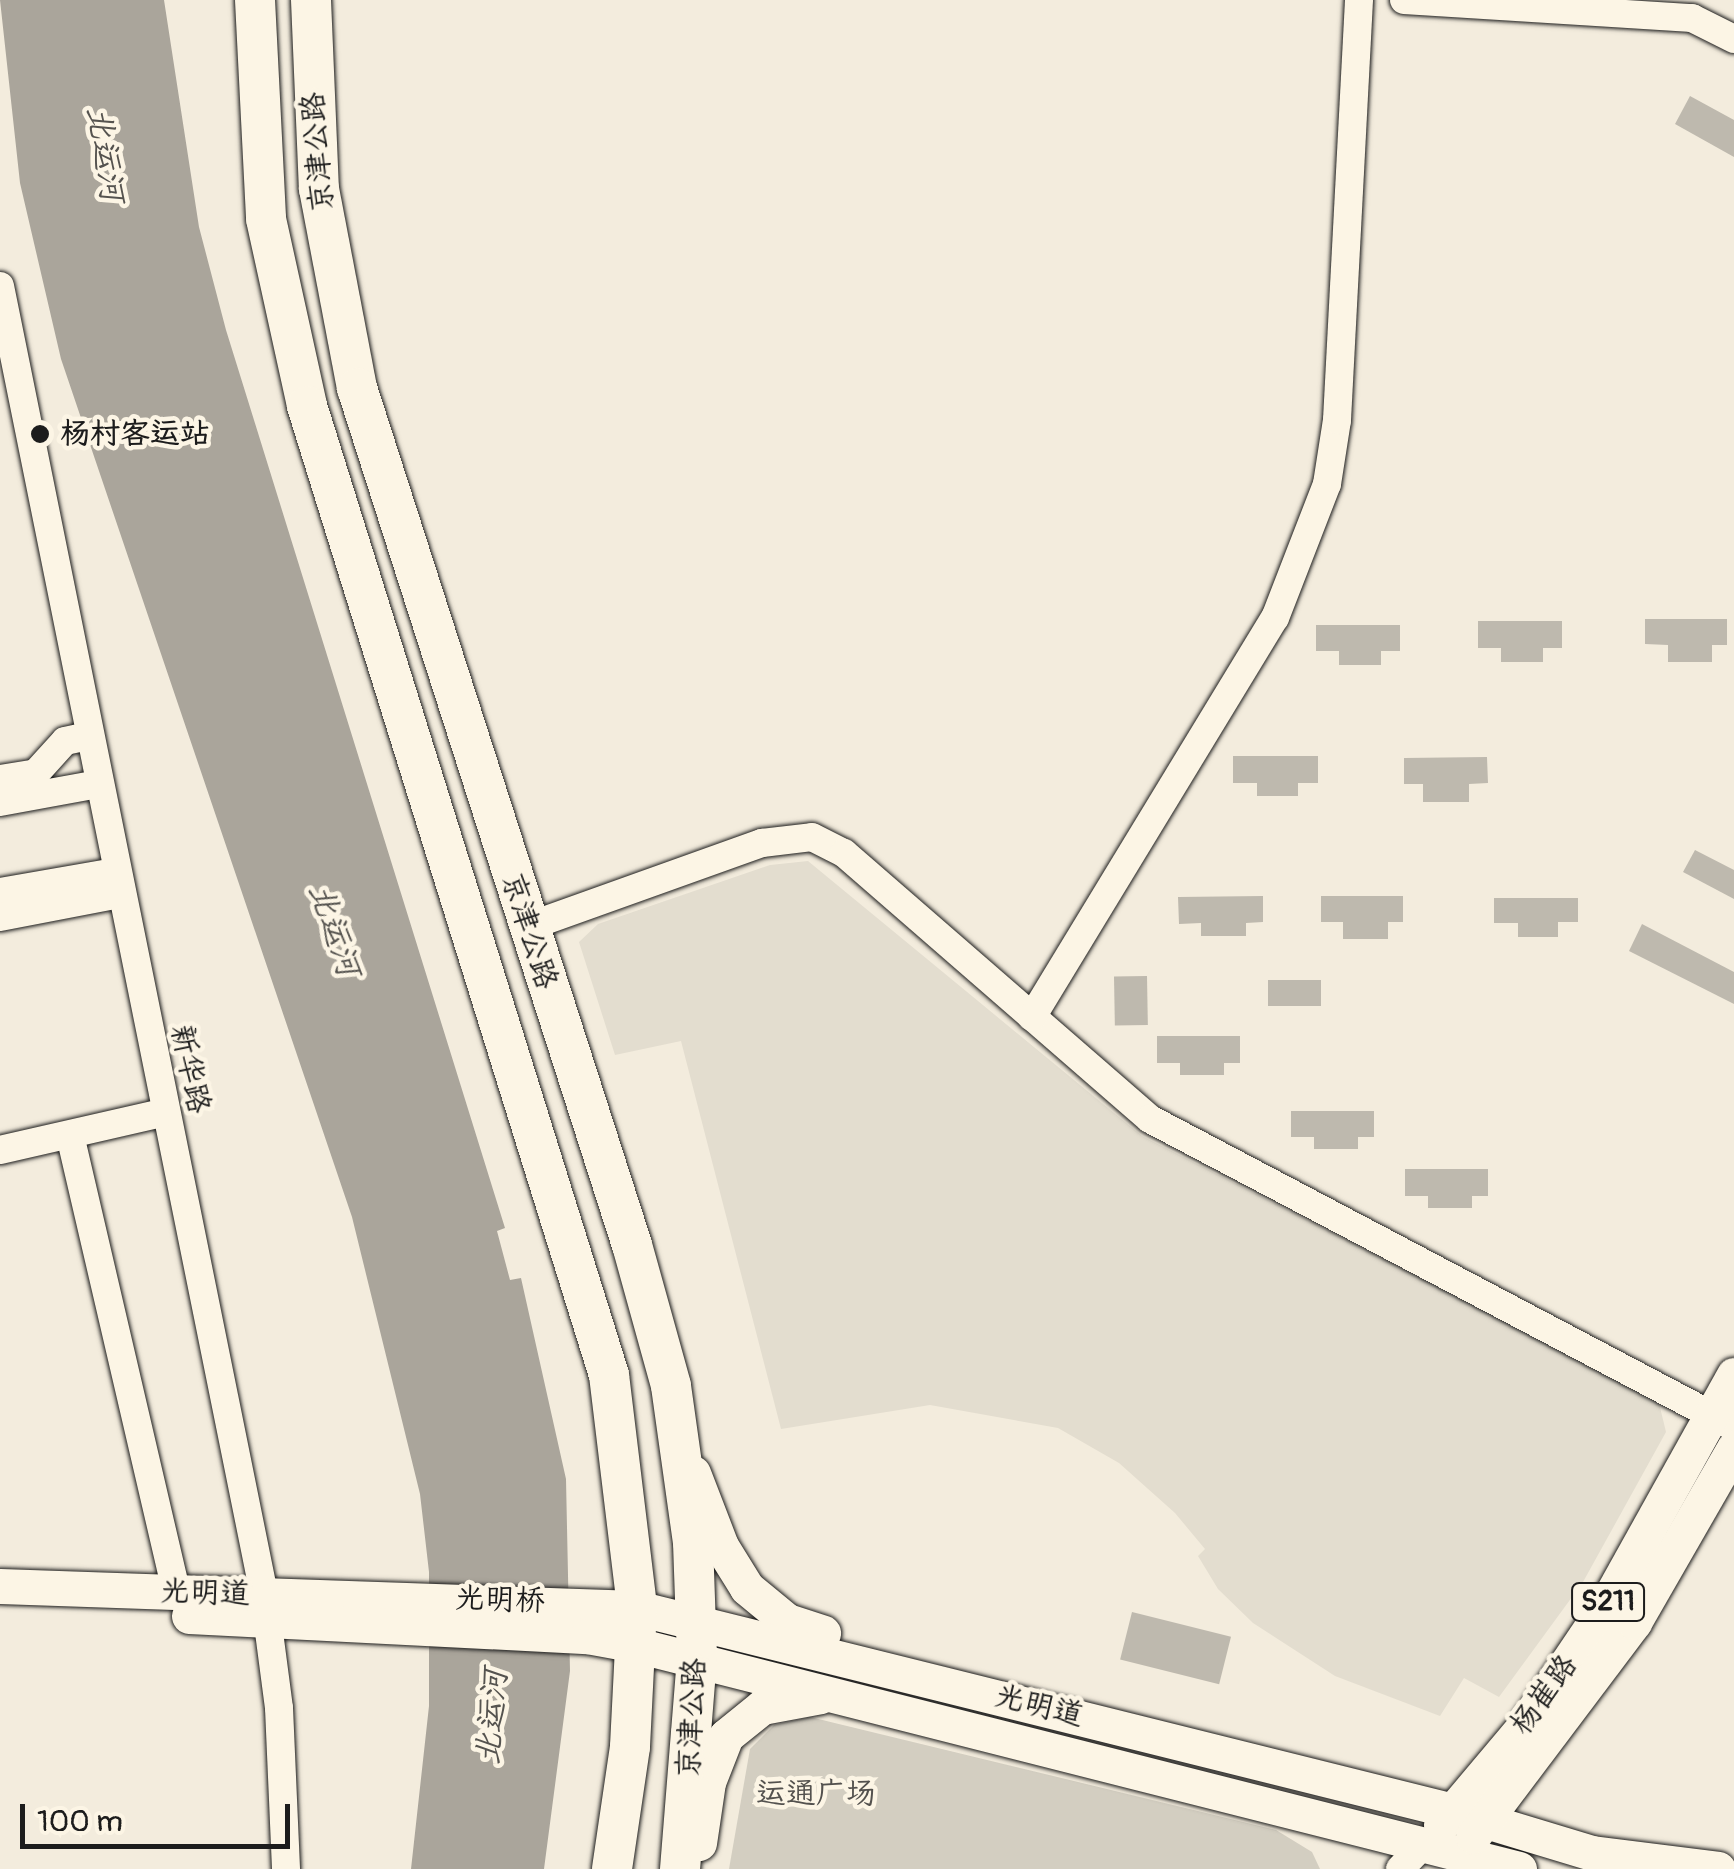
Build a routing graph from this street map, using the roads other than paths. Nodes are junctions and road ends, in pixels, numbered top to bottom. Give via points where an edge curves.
1 (255, 0) edge
2 (311, 0) edge
3 (1360, 0) edge
4 (1404, 0) edge
5 (1734, 39) edge
6 (0, 286) edge
7 (0, 348) edge
8 (84, 736) junction
9 (0, 779) edge
10 (93, 785) junction
11 (0, 802) edge
12 (112, 884) junction
13 (0, 892) edge
14 (0, 917) edge
15 (527, 927) junction
16 (1032, 1017) junction
17 (160, 1113) junction
18 (70, 1135) junction
19 (0, 1150) edge
20 (1734, 1375) edge
21 (1723, 1422) edge
22 (682, 1442) junction
23 (1734, 1448) edge
24 (0, 1586) edge
25 (176, 1592) junction
26 (260, 1607) junction
27 (0, 1608) edge
28 (410, 1612) joint
29 (588, 1620) joint
30 (636, 1627) junction
31 (696, 1639) junction
32 (948, 1682) junction
33 (852, 1695) junction
34 (1470, 1817) junction
35 (1428, 1859) edge
36 (277, 1869) edge
37 (286, 1869) edge
38 (612, 1869) edge
39 (680, 1869) edge
40 (693, 1869) edge
41 (1519, 1869) edge
42 (1718, 1869) edge

1 - 30 highway, 京津公路 via 258,152 280,298 353,570 609,1375
2 - 15 highway, 京津公路 via 319,189 353,371
3 - 16 street via 1338,420 1328,484 1275,618
4 - 5 street via 1692,18
6 - 8 street, 新华路
7 - 8 street, 新华路
8 - 9 street via 65,741 36,773
8 - 10 street, 新华路
10 - 11 street
10 - 12 street, 新华路
12 - 13 street
12 - 14 street
12 - 17 street, 新华路
15 - 16 street via 762,843 812,837 844,853
15 - 22 highway, 京津公路 via 632,1245
16 - 21 street via 1150,1119
17 - 18 street
17 - 26 street, 新华路
18 - 19 street
18 - 25 street
20 - 21 main road, 杨崔路 / S211
21 - 34 main road, 杨崔路 / S211
22 - 31 highway, 京津公路
22 - 32 main road via 721,1546 760,1601 786,1620 886,1648
23 - 34 main road, 杨崔路 / S211 via 1634,1622
24 - 25 main road, 光明道
25 - 26 main road, 光明道
26 - 27 main road, 光明道
26 - 28 main road, 光明道
26 - 36 street, 新华路
26 - 37 street, 新华路 via 280,1708
28 - 29 main road, 光明桥
29 - 30 main road, 光明道
30 - 31 main road, 光明道
30 - 38 highway, 京津公路 via 630,1747
31 - 32 main road, 光明道
31 - 33 main road, 光明道
31 - 39 highway, 京津公路
32 - 34 main road, 光明道
33 - 35 main road, 光明道
33 - 40 main road via 784,1699 762,1707 726,1736 708,1782
34 - 35 main road, 杨崔路 / S211
34 - 42 main road, 光明道 via 1592,1853
35 - 41 main road, 光明道

